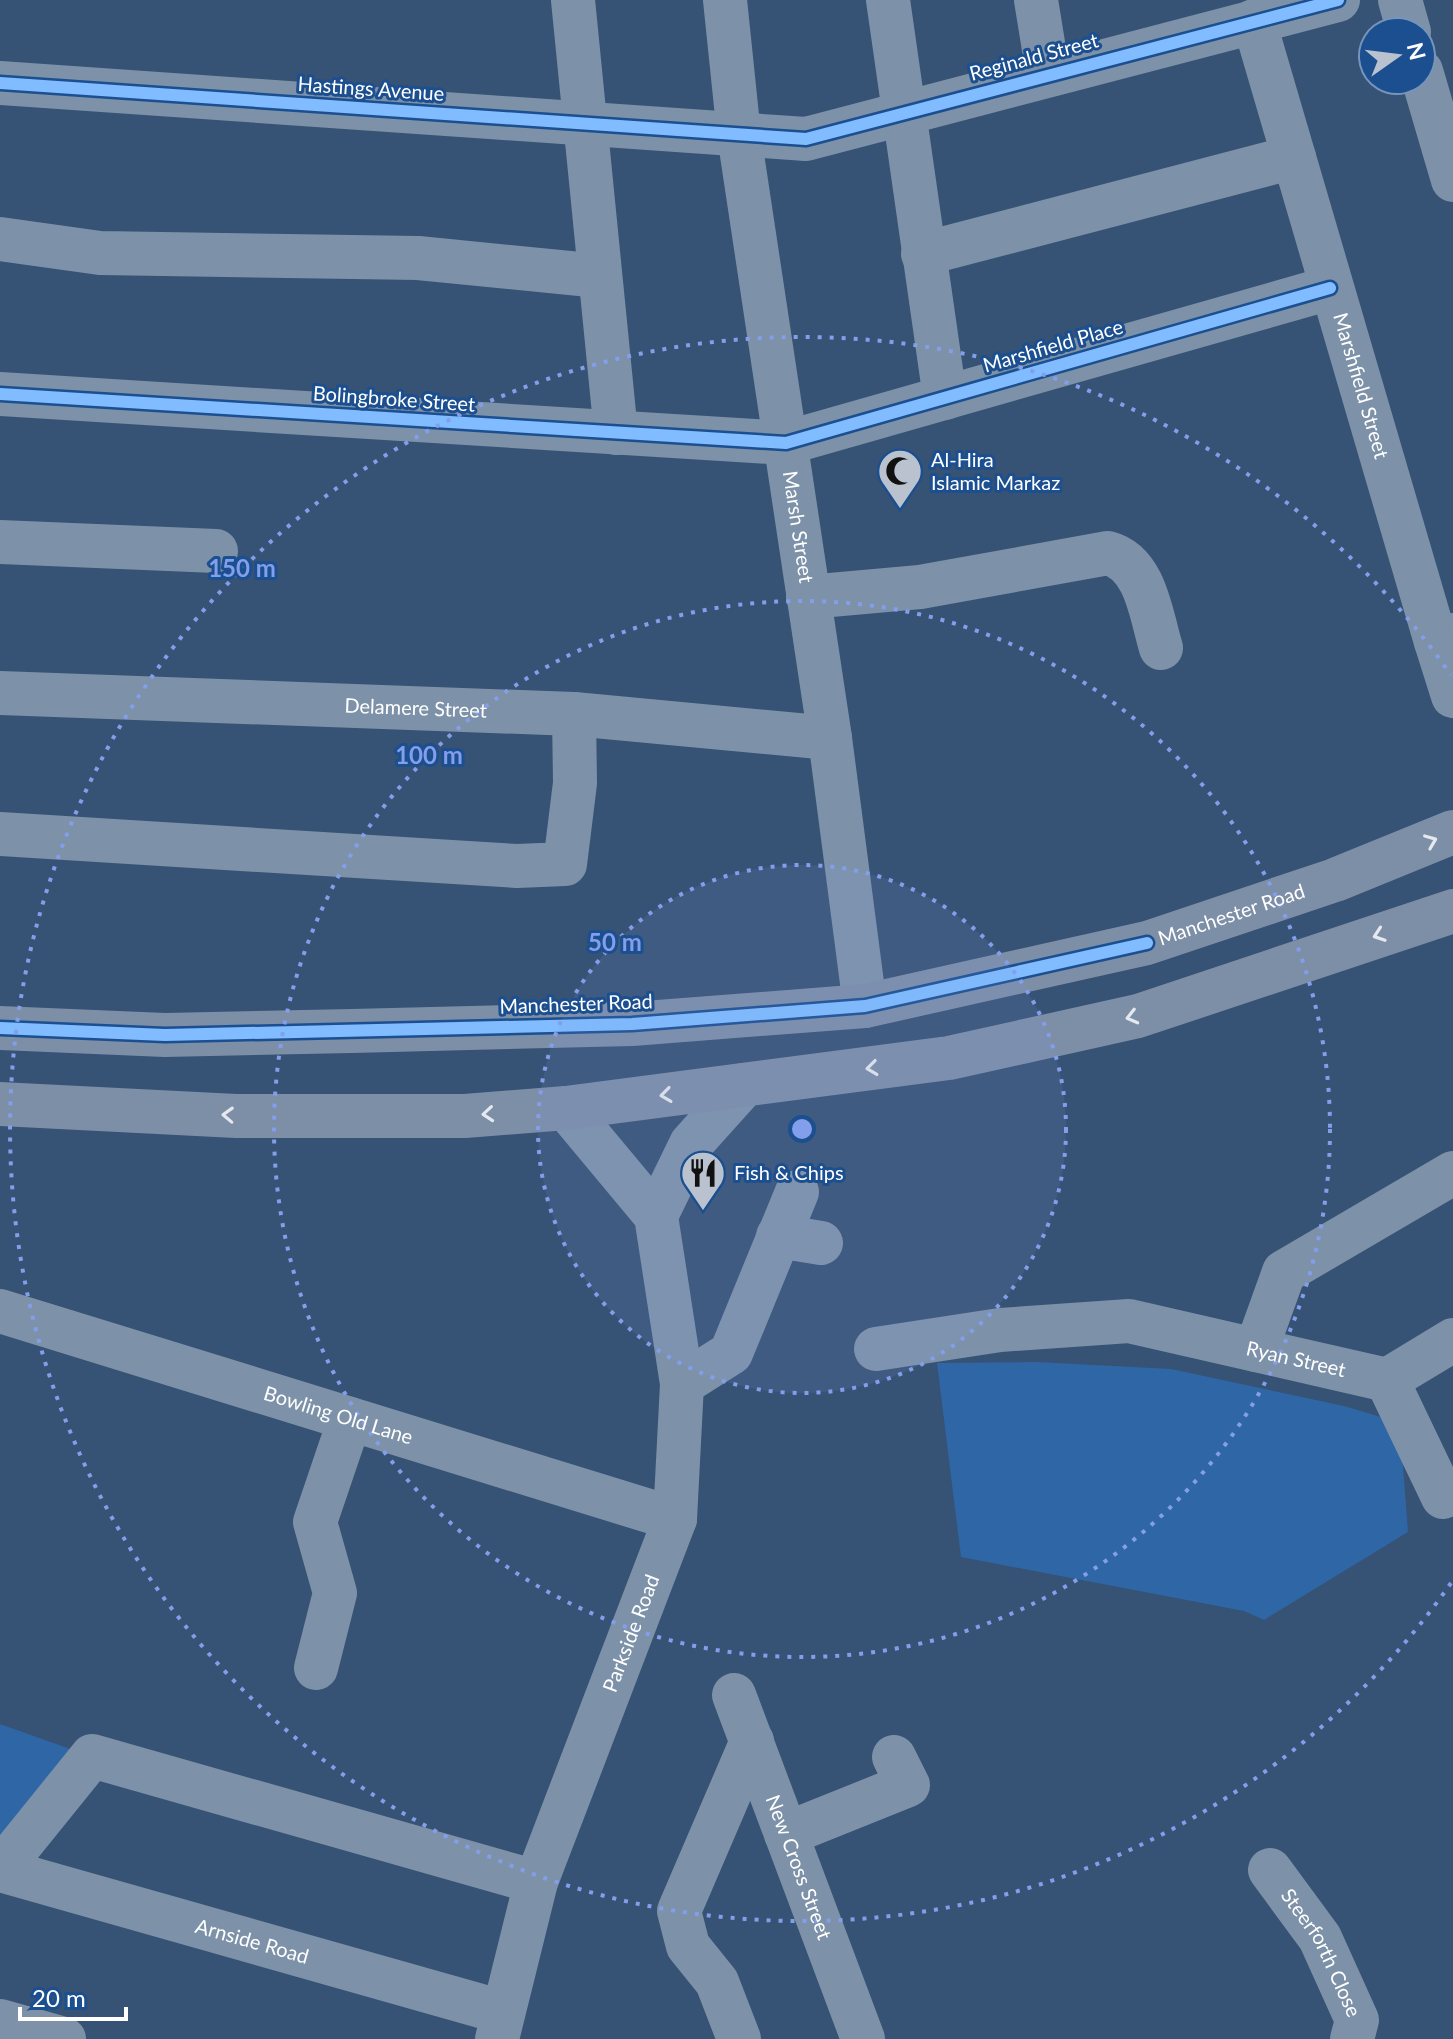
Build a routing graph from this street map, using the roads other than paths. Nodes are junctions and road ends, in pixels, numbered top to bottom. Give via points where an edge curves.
1 (573, 0) edge
2 (725, 0) edge
3 (888, 0) edge
4 (1036, 0) edge
5 (1338, 0) edge
6 (1254, 21) junction
7 (1048, 74) junction
8 (0, 83) edge
9 (1428, 96) edge
10 (902, 112) junction
11 (585, 124) junction
12 (739, 135) junction
13 (1294, 157) junction
14 (1453, 180) edge
15 (0, 239) edge
16 (923, 254) junction
17 (600, 276) junction
18 (1330, 288) junction
19 (0, 394) edge
20 (945, 398) junction
21 (616, 433) junction
22 (786, 443) junction
23 (0, 542) edge
24 (216, 551) dead end
25 (808, 597) junction
26 (1444, 638) edge
27 (1161, 648) dead end
28 (0, 693) edge
29 (1453, 696) edge
30 (574, 714) junction
31 (830, 738) junction
32 (1453, 832) edge
33 (0, 834) edge
34 (1453, 911) edge
35 (865, 1006) junction
36 (0, 1028) edge
37 (744, 1085) junction
38 (0, 1104) edge
39 (566, 1108) junction
40 (1453, 1173) edge
41 (797, 1192) dead end
42 (656, 1216) junction
43 (778, 1236) junction
44 (821, 1243) dead end
45 (0, 1311) edge
46 (1453, 1340) edge
47 (876, 1349) dead end
48 (1256, 1350) junction
49 (1387, 1380) junction
50 (682, 1384) junction
51 (350, 1419) junction
52 (1453, 1491) edge
53 (675, 1519) junction
54 (316, 1668) dead end
55 (734, 1695) dead end
56 (752, 1741) junction
57 (894, 1757) dead end
58 (786, 1834) junction
59 (0, 1870) edge
60 (1270, 1870) dead end
61 (536, 1882) junction
62 (0, 2021) edge
63 (499, 2026) edge
64 (64, 2039) edge
65 (739, 2039) edge
66 (863, 2039) edge
67 (1352, 2039) edge

1 - 11 street
2 - 12 street, Marsh Street
3 - 10 street
4 - 7 street
5 - 6 street, Reginald Street
6 - 7 street, Reginald Street
6 - 13 street, Marshfield Street
7 - 10 street, Reginald Street
8 - 11 street, Hastings Avenue
9 - 14 street
10 - 12 street, Reginald Street via 806,139
10 - 16 street
11 - 12 street, Hastings Avenue
11 - 17 street
12 - 22 street, Marsh Street
13 - 16 street
13 - 18 street, Marshfield Street
15 - 17 street via 100,253 418,258
16 - 20 street
17 - 21 street
18 - 20 street, Marshfield Place
18 - 26 street, Marshfield Street
19 - 21 street, Bolingbroke Street
20 - 22 street, Marshfield Place
21 - 22 street, Bolingbroke Street
22 - 25 street, Marsh Street
23 - 24 street
25 - 27 street via 920,587 1108,553 1124,557 1138,576
25 - 31 street, Marsh Street
26 - 29 street, Marshfield Street
28 - 30 street, Delamere Street
30 - 31 street, Delamere Street
30 - 33 street via 575,783 565,864 517,866
31 - 35 street, Marsh Street
35 -> 32 main road, Manchester Road via 1147,943 1335,880
34 -> 37 main road via 1138,1016 949,1058
35 - 36 main road, Manchester Road via 632,1024 321,1032 165,1035
37 -> 39 main road
37 - 42 street via 691,1144
39 -> 38 main road via 465,1116 236,1116
39 - 42 street, Parkside Road
40 - 48 street via 1284,1272
41 - 43 street
42 - 50 street, Parkside Road
43 - 44 street
43 - 50 street via 731,1353
45 - 51 street, Bowling Old Lane
46 - 49 street
47 - 48 street, Ryan Street via 1000,1330 1129,1321
48 - 49 street, Ryan Street
49 - 52 street via 1443,1497
50 - 53 street, Parkside Road
51 - 53 street, Bowling Old Lane
51 - 54 street via 315,1522 335,1593
53 - 61 street, Parkside Road
55 - 56 street, New Cross Street
56 - 58 street, New Cross Street
56 - 65 street via 679,1911 688,1946 717,1982
57 - 58 street via 908,1785
58 - 66 street, New Cross Street
59 - 61 street via 92,1756
59 - 63 street, Arnside Road
60 - 67 street, Steerforth Close via 1320,1938 1357,2020
61 - 63 street, Parkside Road
62 - 64 street

